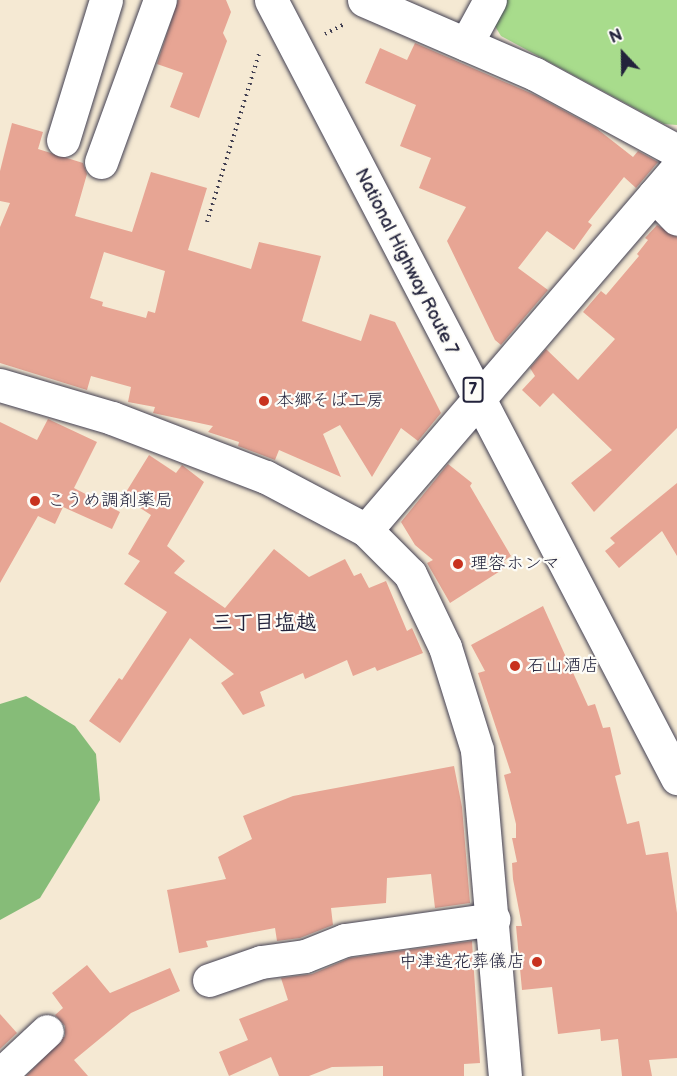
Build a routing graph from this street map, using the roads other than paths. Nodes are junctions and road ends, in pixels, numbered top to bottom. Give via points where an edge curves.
1 (106, 0) edge
2 (160, 0) edge
3 (271, 0) edge
4 (490, 0) edge
5 (360, 9) edge
6 (466, 44) junction
7 (63, 140) dead end
8 (677, 151) edge
9 (101, 162) dead end
10 (677, 169) edge
11 (654, 195) junction
12 (677, 219) edge
13 (0, 385) edge
14 (478, 399) junction
15 (366, 530) junction
16 (677, 778) edge
17 (494, 919) junction
18 (209, 980) dead end
19 (47, 1031) dead end
20 (0, 1075) edge
21 (505, 1076) edge

1 - 7 main road
2 - 9 main road
3 - 14 main road, National Highway Route 7 / 7
4 - 6 main road
5 - 6 main road
6 - 8 main road via 535,74
10 - 11 main road
11 - 12 main road
11 - 14 main road
13 - 15 main road via 112,418 266,477
14 - 15 main road
14 - 16 main road, National Highway Route 7 / 7
15 - 17 main road via 410,574 445,648 477,750
17 - 18 main road via 345,940 305,956 261,962
17 - 21 main road
19 - 20 main road

